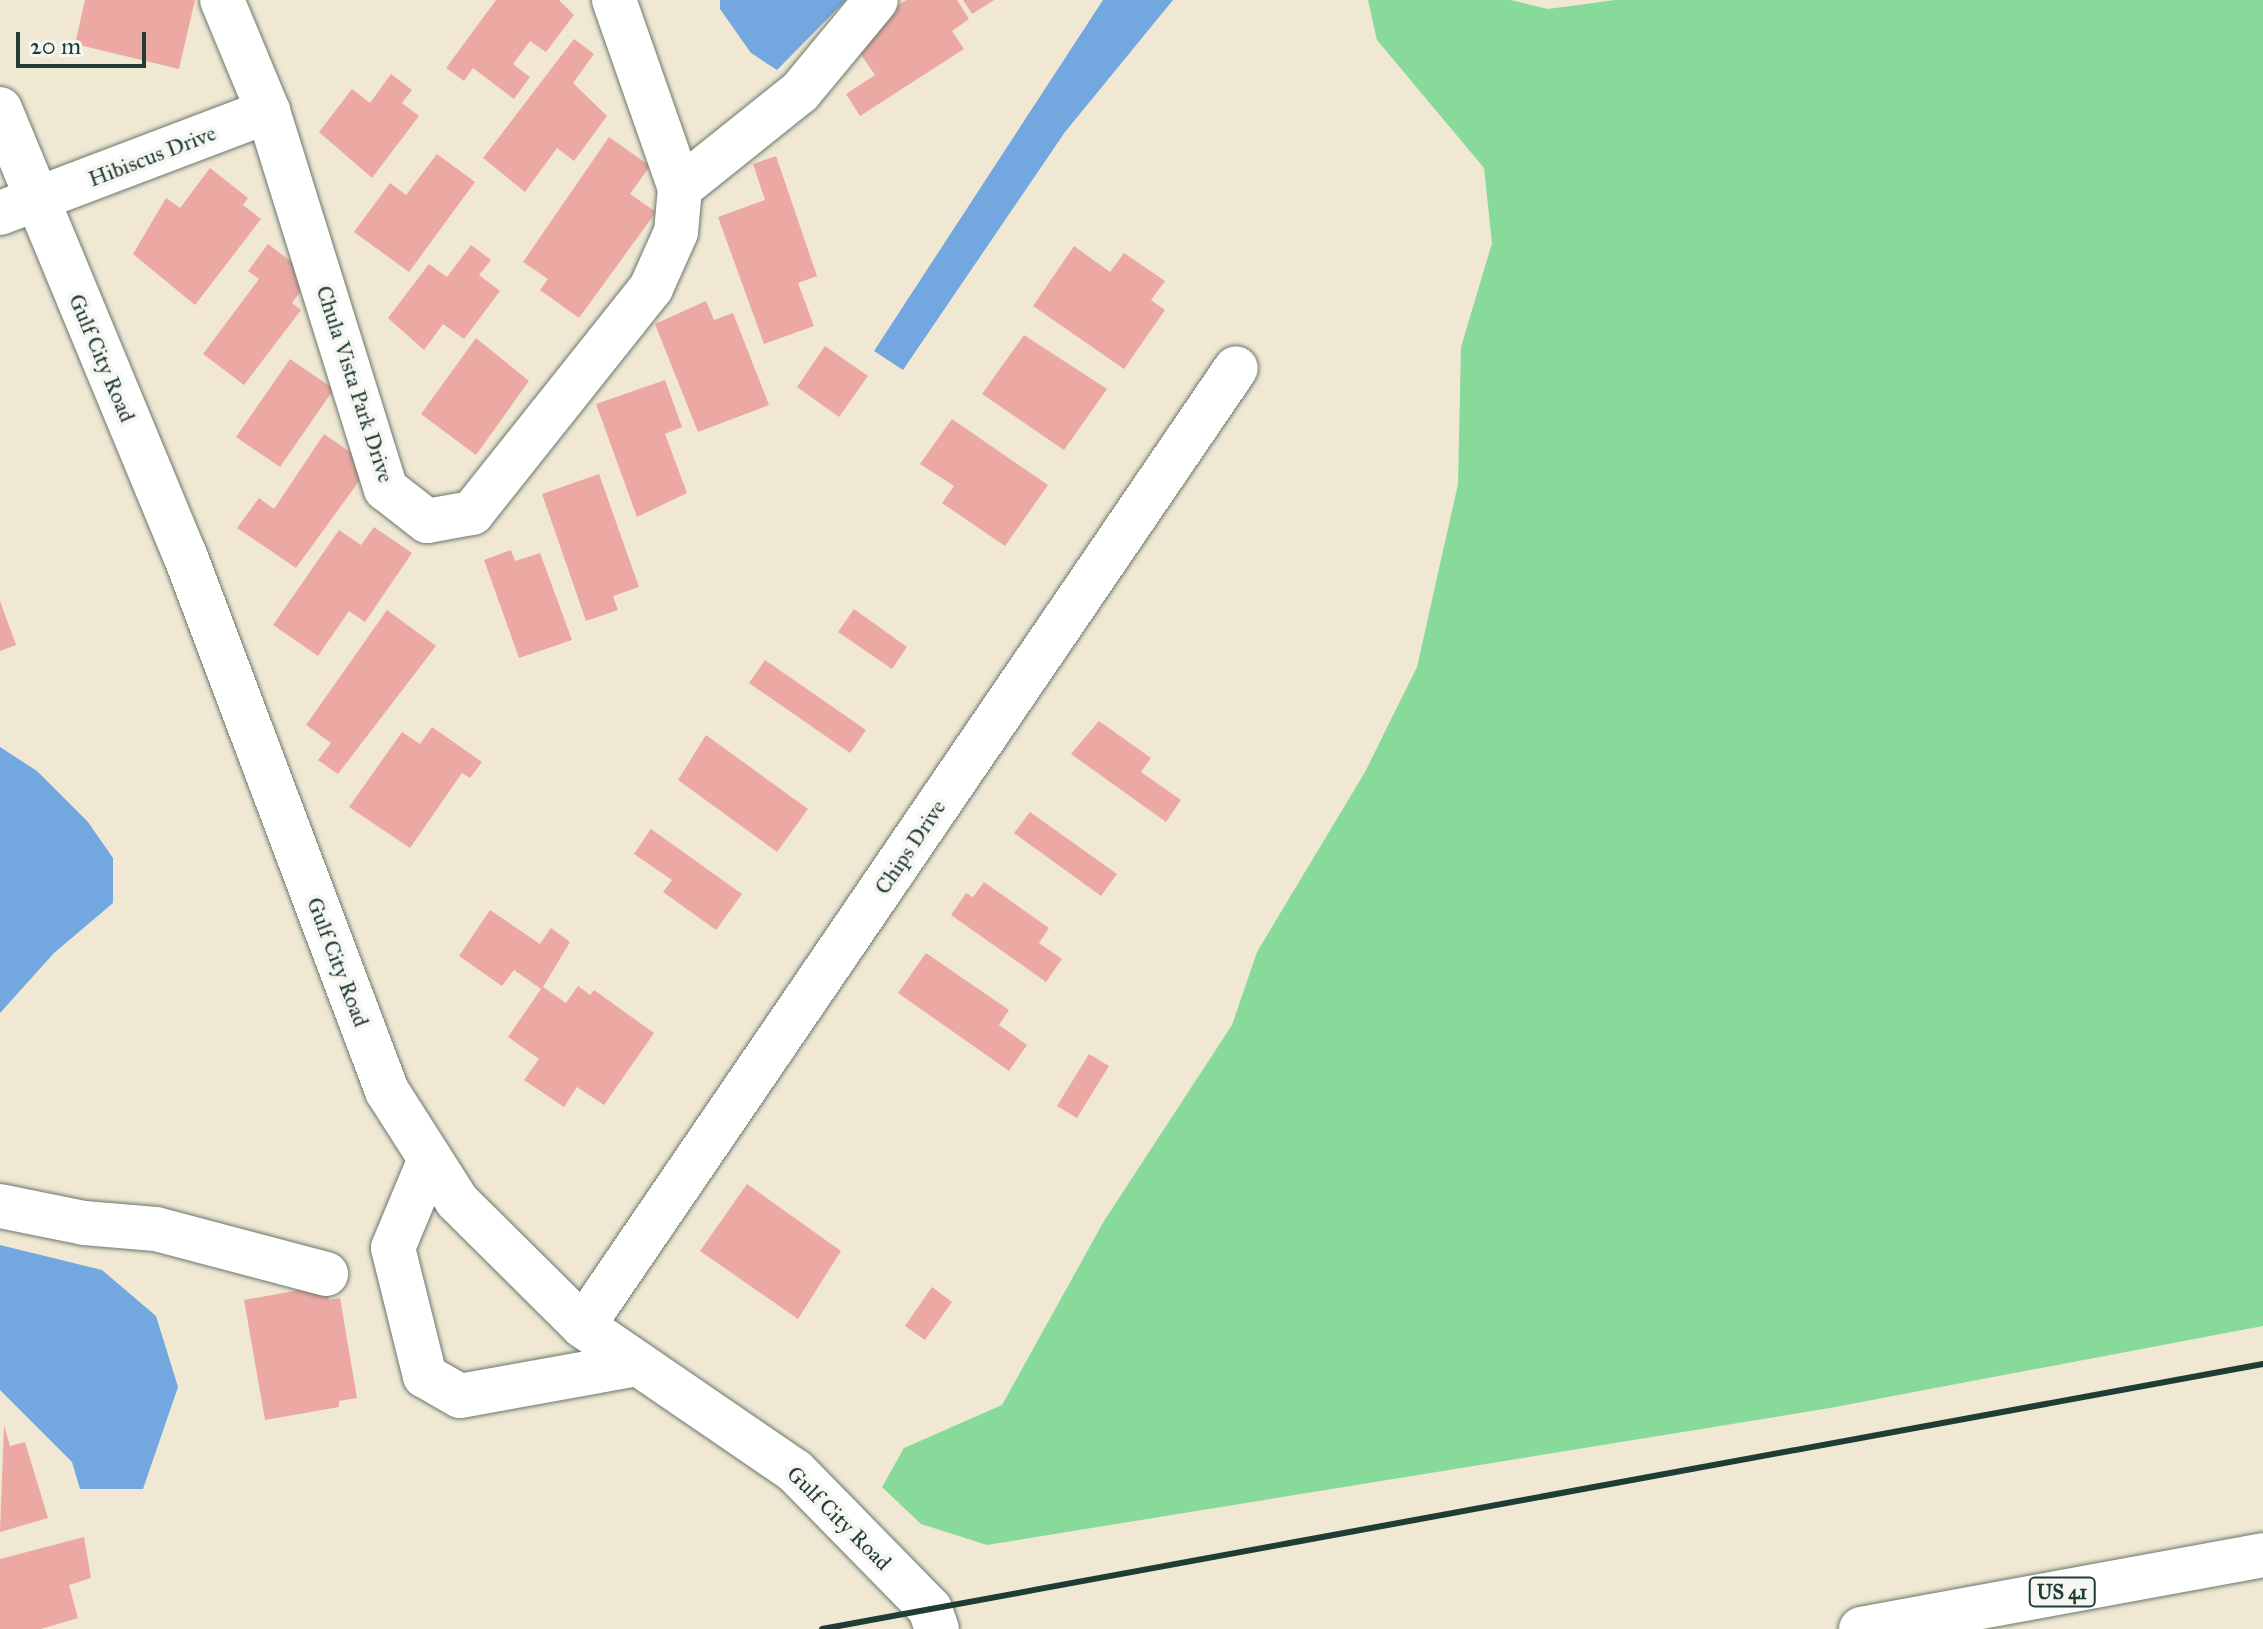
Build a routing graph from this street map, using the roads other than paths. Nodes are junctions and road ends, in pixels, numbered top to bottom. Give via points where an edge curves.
1 (222, 0) edge
2 (614, 0) edge
3 (876, 0) edge
4 (0, 109) edge
5 (268, 111) junction
6 (680, 188) junction
7 (18, 207) edge
8 (1236, 368) dead end
9 (430, 1159) junction
10 (0, 1206) edge
11 (326, 1274) dead end
12 (583, 1326) junction
13 (638, 1364) junction
14 (2263, 1555) edge
15 (937, 1629) edge
16 (1861, 1629) edge

1 - 5 street, Chula Vista Park Drive
2 - 6 street, Chula Vista Park Drive
3 - 6 street via 800,92
4 - 7 street, Gulf City Road
5 - 6 street, Chula Vista Park Drive via 386,489 427,521 472,513 651,288 676,232
5 - 7 street, Hibiscus Drive
7 - 9 street, Gulf City Road via 185,555 387,1091
8 - 12 street, Chips Drive
9 - 12 street, Gulf City Road via 457,1201
9 - 13 street via 393,1248 425,1376 460,1396
10 - 11 street via 84,1223 156,1229
12 - 13 street, Gulf City Road
13 - 15 street, Gulf City Road via 795,1471 930,1609
14 - 16 street, US 41

